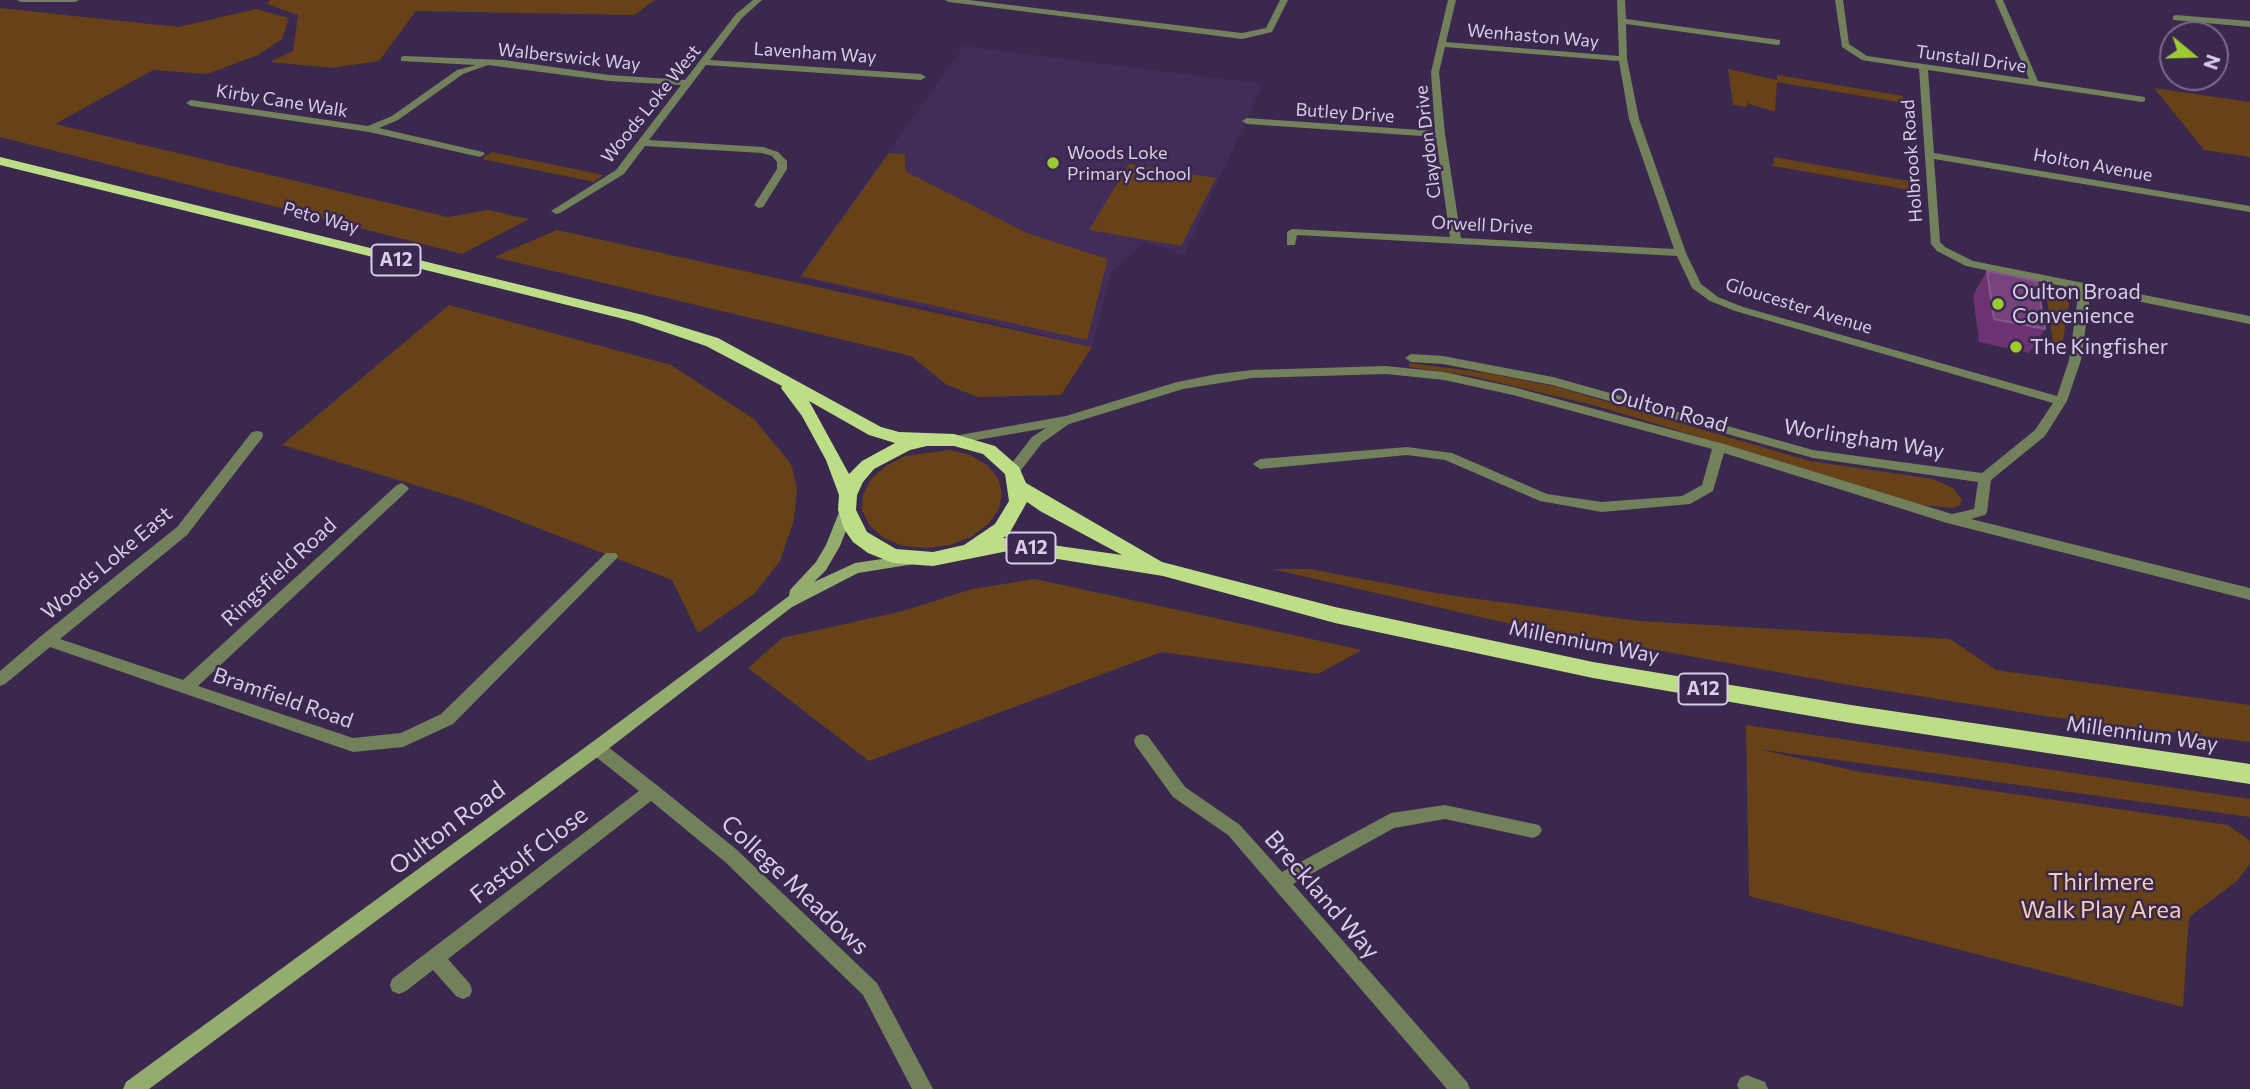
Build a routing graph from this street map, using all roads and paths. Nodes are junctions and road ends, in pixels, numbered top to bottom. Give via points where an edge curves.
1 (21, 0) edge
2 (75, 0) edge
3 (758, 0) edge
4 (949, 0) edge
5 (1284, 0) edge
6 (1452, 0) edge
7 (1621, 0) edge
8 (1839, 0) edge
9 (1998, 0) edge
10 (2176, 18) dead end
11 (1621, 21) junction
12 (2250, 24) edge
13 (1777, 42) dead end
14 (1441, 44) junction
15 (1623, 59) junction
16 (404, 60) dead end
17 (706, 62) junction
18 (484, 65) junction
19 (1923, 68) junction
20 (921, 77) dead end
21 (688, 83) junction
22 (2035, 84) junction
23 (2142, 99) dead end
24 (191, 103) dead end
25 (1247, 121) dead end
26 (369, 129) junction
27 (1440, 134) junction
28 (645, 143) junction
29 (480, 154) dead end
30 (1930, 155) junction
31 (0, 162) edge
32 (759, 205) dead end
33 (2250, 209) edge
34 (556, 211) dead end
35 (1456, 241) junction
36 (1291, 243) dead end
37 (1681, 254) junction
38 (2081, 286) junction
39 (2250, 320) edge
40 (1411, 358) dead end
41 (784, 381) junction
42 (2061, 401) junction
43 (1067, 420) junction
44 (257, 435) dead end
45 (927, 440) junction
46 (954, 440) junction
47 (1718, 447) junction
48 (1260, 464) dead end
49 (1985, 478) junction
50 (1015, 479) junction
51 (402, 488) dead end
52 (848, 502) junction
53 (1947, 518) junction
54 (970, 551) junction
55 (611, 557) dead end
56 (914, 559) junction
57 (1163, 569) junction
58 (2250, 594) edge
59 (787, 603) junction
60 (46, 640) junction
61 (0, 680) edge
62 (185, 688) junction
63 (1142, 741) dead end
64 (597, 748) junction
65 (2250, 774) edge
66 (652, 791) junction
67 (1533, 830) dead end
68 (1279, 883) junction
69 (435, 958) junction
70 (399, 985) dead end
71 (463, 990) dead end
72 (133, 1089) edge
73 (923, 1089) edge
74 (1461, 1089) edge

1 - 2 street
3 - 17 street, Woods Loke West via 739,16
4 - 5 street via 1242,36 1269,30
6 - 14 street, Claydon Drive
7 - 11 street, Gloucester Avenue
8 - 19 street, Tunstall Drive via 1845,45 1850,51 1878,62
9 - 22 street
10 - 12 street
11 - 13 street
11 - 15 street, Gloucester Avenue
14 - 15 street, Wenhaston Way
14 - 27 street, Claydon Drive via 1435,72
15 - 37 street, Gloucester Avenue via 1634,119
16 - 18 street, Walberswick Way
17 - 20 street, Lavenham Way
17 - 21 street, Woods Loke West
18 - 21 street, Walberswick Way via 504,63 609,78
18 - 26 street, Kirby Cane Walk via 460,72 395,118
19 - 22 street, Tunstall Drive
19 - 30 street, Holbrook Road
21 - 28 street, Woods Loke West
22 - 23 street, Tunstall Drive
24 - 26 street, Kirby Cane Walk
25 - 27 street, Butley Drive
26 - 29 street, Kirby Cane Walk
27 - 35 street, Claydon Drive
28 - 32 street via 775,154 782,169
28 - 34 street, Woods Loke West via 620,172
30 - 33 street, Holton Avenue
30 - 38 street, Holbrook Road via 1935,242 1941,249 1970,264
31 - 41 highway, Peto Way / A12 via 637,318 712,342
35 - 36 street, Orwell Drive via 1292,232
35 - 37 street, Orwell Drive
37 - 42 street, Gloucester Avenue via 1696,286 1714,299
38 - 39 street
38 - 42 street via 2075,359
40 - 49 street, Worlingham Way via 1553,381 1813,454
41 - 45 highway, Peto Way / A12 via 875,431
41 - 52 highway, Peto Way / A12 via 809,413 835,460
42 - 49 street via 2040,433
43 - 46 street, Oulton Road
43 - 47 street, Oulton Road via 1218,378 1386,370 1444,376 1513,391
43 - 50 street, Oulton Road via 1037,440
44 - 60 street, Woods Loke East via 182,531
45 - 46 highway
45 - 52 highway via 905,445 868,465 855,479
46 - 50 highway via 989,450
47 - 48 street via 1708,488 1691,498 1602,507 1545,498 1491,472 1433,454 1407,451
47 - 53 street, Oulton Road
49 - 53 street via 1980,512
50 - 54 highway via 1013,516
50 - 57 highway, Millennium Way / A12 via 1047,506
51 - 62 street, Ringsfield Road
52 - 56 highway via 851,524 860,537 874,548
52 - 59 main road, Oulton Road via 834,546
53 - 58 street, Oulton Road
54 - 56 highway
54 - 57 highway, Millennium Way / A12 via 1008,544
55 - 62 street, Bramfield Road via 447,719 402,740 354,745
56 - 59 main road, Oulton Road via 855,568
57 - 65 highway, Millennium Way / A12 via 1335,615 1592,670 1879,719
59 - 64 main road, Oulton Road
60 - 61 street, Woods Loke East
60 - 62 street, Bramfield Road
63 - 68 street, Breckland Way via 1179,792 1234,831
64 - 66 street, College Meadows
64 - 72 main road, Oulton Road
66 - 69 street, Fastolf Close
66 - 73 street, College Meadows via 730,855 870,989
67 - 68 street via 1445,811 1391,821
68 - 74 street, Breckland Way
69 - 70 street, Fastolf Close
69 - 71 street

